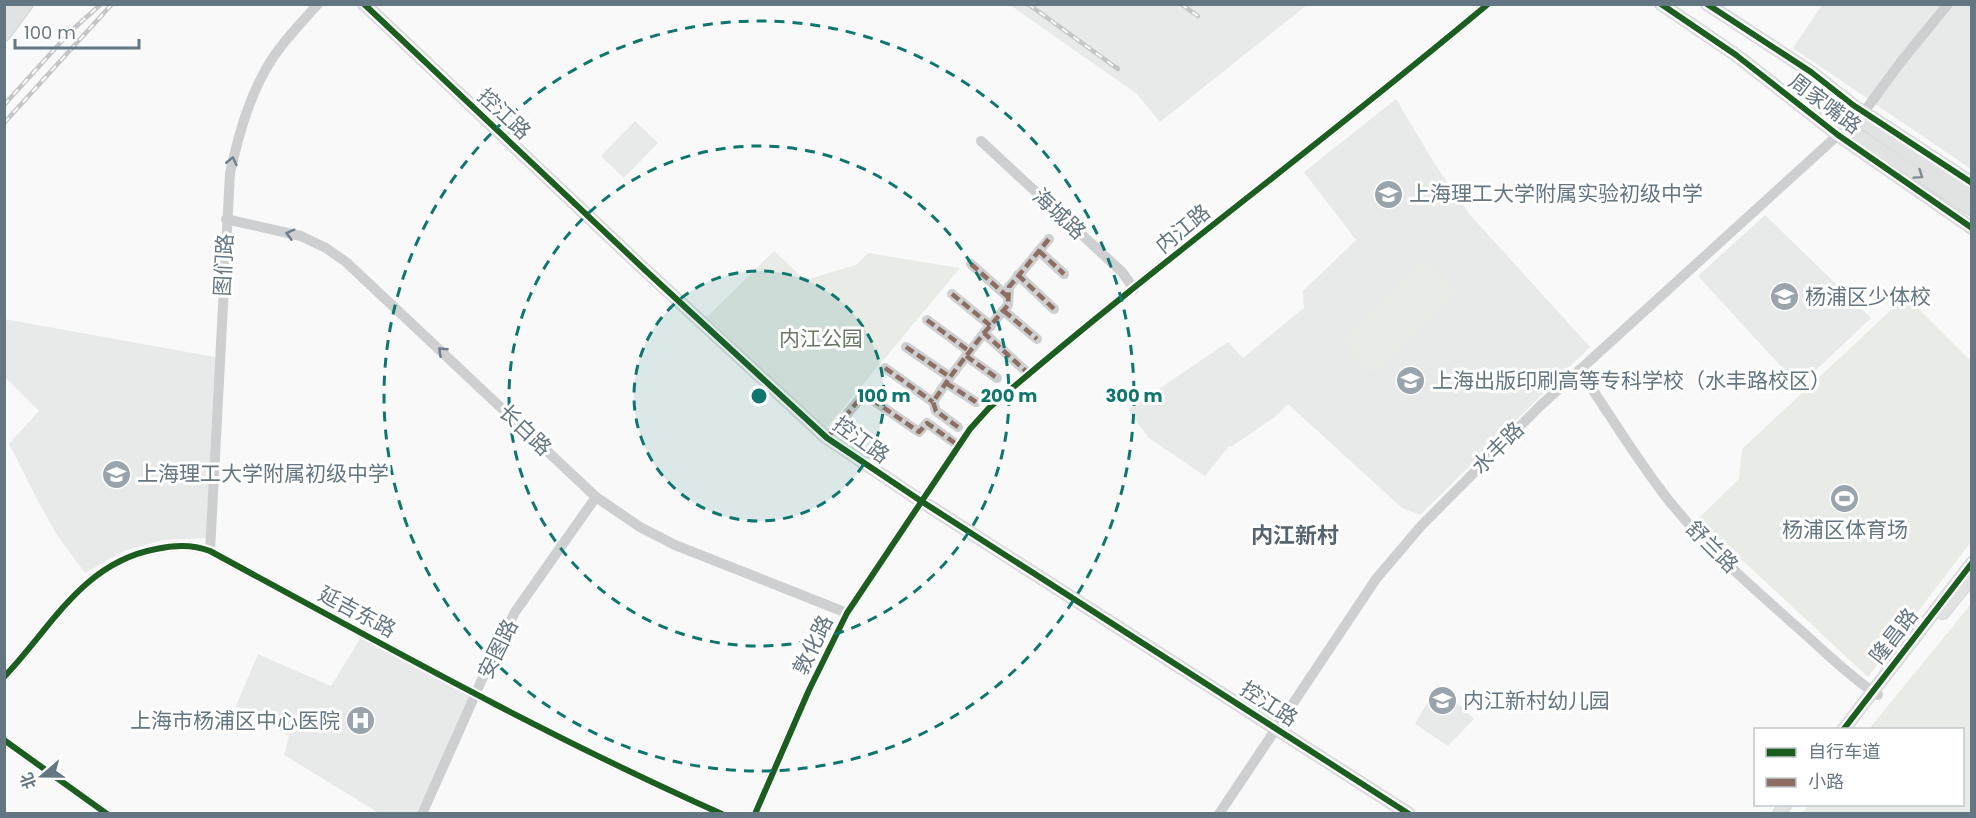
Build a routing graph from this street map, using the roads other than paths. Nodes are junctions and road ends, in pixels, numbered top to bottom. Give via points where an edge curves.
1 (10, 4) edge
2 (19, 4) edge
3 (27, 4) edge
4 (318, 4) edge
5 (364, 4) edge
6 (1488, 4) edge
7 (1661, 4) edge
8 (1707, 4) edge
9 (1948, 4) edge
10 (4, 12) edge
11 (4, 24) edge
12 (4, 35) edge
13 (1777, 51) junction
14 (1736, 55) junction
15 (1864, 112) junction
16 (1838, 135) junction
17 (981, 141) dead end
18 (1971, 183) edge
19 (1971, 196) edge
20 (1971, 210) edge
21 (226, 219) junction
22 (1971, 228) edge
23 (1049, 239) dead end
24 (1039, 251) junction
25 (971, 264) dead end
26 (1064, 274) dead end
27 (1018, 275) junction
28 (1134, 289) junction
29 (952, 294) dead end
30 (1008, 297) junction
31 (1054, 309) dead end
32 (1004, 311) junction
33 (927, 320) dead end
34 (987, 330) junction
35 (1037, 339) dead end
36 (906, 347) dead end
37 (968, 353) junction
38 (885, 368) dead end
39 (1579, 370) junction
40 (1029, 374) junction
41 (997, 378) dead end
42 (948, 380) junction
43 (933, 402) junction
44 (976, 402) dead end
45 (958, 427) dead end
46 (827, 438) junction
47 (959, 446) junction
48 (596, 497) junction
49 (921, 501) junction
50 (210, 551) junction
51 (1971, 563) edge
52 (1971, 577) edge
53 (847, 614) junction
54 (4, 677) edge
55 (477, 693) junction
56 (1875, 693) junction
57 (1276, 728) junction
58 (1844, 728) edge
59 (1853, 728) edge
60 (4, 740) edge
61 (107, 813) edge
62 (422, 813) edge
63 (722, 813) edge
64 (755, 813) edge
65 (1219, 813) edge
66 (1409, 813) edge

1 - 10 main road
2 - 11 highway
3 - 12 main road
21 -> 4 street, 图们路 via 230,173 252,97 273,57
5 - 46 main road, 控江路
6 - 28 street, 内江路
7 - 14 main road, 周家嘴路
8 - 13 main road, 周家嘴路
9 - 15 street
13 - 15 main road, 周家嘴路
13 - 19 main road via 1879,134
14 - 16 main road, 周家嘴路
14 -> 20 main road
15 - 18 main road, 周家嘴路
16 - 22 main road, 周家嘴路
16 - 39 street, 水丰路
17 - 28 street, 海城路 via 1122,272
48 -> 21 street, 长白路 via 346,262 327,248 301,237
21 - 50 street, 图们路
23 - 24 street
24 - 26 street
24 - 27 street
25 - 30 street
27 - 30 street
27 - 31 street
28 - 40 street, 内江路
29 - 34 street
30 - 32 street
32 - 34 street
32 - 35 street
33 - 37 street
34 - 37 street
34 - 40 street
36 - 42 street
37 - 41 street
37 - 42 street
38 - 43 street
39 - 56 street, 舒兰路 via 1669,501 1692,528 1734,570
39 - 57 street, 水丰路 via 1397,552
40 - 47 street, 内江路 via 989,408
42 - 43 street
42 - 44 street
43 - 45 street via 936,411
46 - 47 street via 864,394 919,432 927,423
46 - 49 main road, 控江路
47 - 49 street, 内江路
48 - 53 street, 长白路 via 640,527 675,544
48 - 55 street, 安图路 via 515,612
49 - 53 street, 敦化路
49 - 57 main road, 控江路
50 - 54 street, 延吉东路 via 188,545 165,547 132,555 105,569 86,582
50 - 55 street, 延吉东路
51 - 56 main road, 隆昌路
52 - 56 main road, 隆昌路
53 - 64 street, 敦化路
55 - 62 street, 安图路
55 - 63 street, 延吉东路 via 617,766
56 - 58 main road, 隆昌路
56 - 59 main road, 隆昌路
57 - 65 street, 水丰路
57 - 66 main road, 控江路
60 - 61 street

